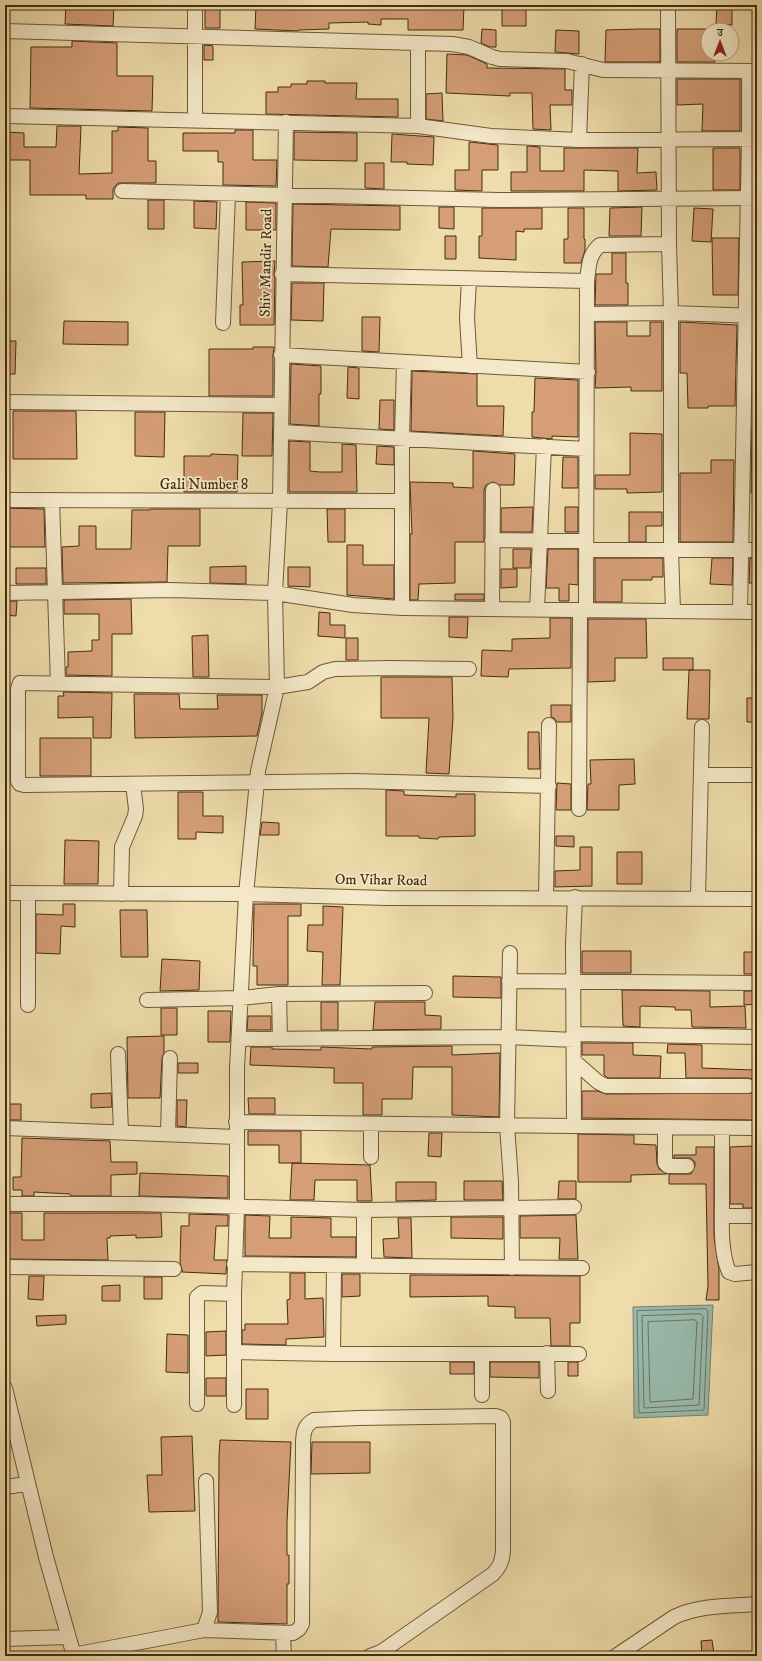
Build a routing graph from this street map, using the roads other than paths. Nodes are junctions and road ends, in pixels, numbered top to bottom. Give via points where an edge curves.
1 (195, 5) edge
2 (668, 5) edge
3 (5, 32) edge
4 (194, 37) junction
5 (418, 43) junction
6 (582, 64) junction
7 (668, 70) junction
8 (753, 71) edge
9 (5, 116) edge
10 (195, 120) junction
11 (286, 122) junction
12 (418, 126) junction
13 (753, 139) edge
14 (579, 140) junction
15 (668, 140) junction
16 (122, 191) dead end
17 (228, 194) junction
18 (285, 195) junction
19 (753, 198) edge
20 (669, 199) junction
21 (669, 244) junction
22 (282, 274) junction
23 (469, 279) junction
24 (587, 281) junction
25 (671, 312) junction
26 (587, 314) junction
27 (751, 316) edge
28 (223, 323) dead end
29 (281, 355) junction
30 (404, 362) junction
31 (470, 366) junction
32 (588, 372) junction
33 (5, 402) edge
34 (281, 405) junction
35 (281, 432) junction
36 (402, 438) junction
37 (544, 446) junction
38 (586, 449) junction
39 (493, 490) dead end
40 (5, 500) edge
41 (52, 500) junction
42 (402, 501) junction
43 (280, 502) junction
44 (492, 540) junction
45 (540, 541) junction
46 (586, 545) junction
47 (671, 550) junction
48 (742, 550) junction
49 (757, 550) edge
50 (55, 591) junction
51 (5, 593) edge
52 (275, 593) junction
53 (402, 608) junction
54 (492, 609) junction
55 (537, 610) junction
56 (583, 610) junction
57 (673, 611) junction
58 (740, 612) junction
59 (757, 612) edge
60 (468, 669) dead end
61 (58, 684) junction
62 (277, 687) junction
63 (549, 725) dead end
64 (702, 727) dead end
65 (701, 775) junction
66 (757, 775) edge
67 (256, 782) junction
68 (133, 784) junction
69 (549, 786) junction
70 (578, 809) dead end
71 (5, 894) edge
72 (28, 894) junction
73 (122, 894) junction
74 (246, 894) junction
75 (546, 897) junction
76 (575, 897) junction
77 (698, 898) junction
78 (757, 899) edge
79 (510, 953) dead end
80 (509, 981) junction
81 (574, 982) junction
82 (757, 983) edge
83 (425, 992) dead end
84 (279, 994) junction
85 (241, 998) junction
86 (147, 1000) dead end
87 (28, 1005) dead end
88 (508, 1037) junction
89 (574, 1037) junction
90 (757, 1037) edge
91 (239, 1039) junction
92 (280, 1039) junction
93 (118, 1054) dead end
94 (170, 1058) dead end
95 (574, 1061) junction
96 (748, 1086) dead end
97 (236, 1122) junction
98 (371, 1124) junction
99 (507, 1125) junction
100 (574, 1126) junction
101 (5, 1128) edge
102 (665, 1128) junction
103 (751, 1128) dead end
104 (722, 1129) junction
105 (122, 1132) junction
106 (168, 1134) junction
107 (236, 1136) junction
108 (371, 1157) dead end
109 (687, 1166) dead end
110 (5, 1204) edge
111 (574, 1207) dead end
112 (237, 1208) junction
113 (512, 1209) junction
114 (364, 1210) junction
115 (722, 1216) junction
116 (757, 1216) edge
117 (234, 1264) junction
118 (334, 1266) junction
119 (364, 1266) junction
120 (5, 1267) edge
121 (512, 1268) junction
122 (582, 1268) dead end
123 (174, 1269) dead end
124 (757, 1272) edge
125 (234, 1294) junction
126 (234, 1352) junction
127 (547, 1353) junction
128 (333, 1354) junction
129 (482, 1354) junction
130 (579, 1354) dead end
131 (5, 1388) edge
132 (548, 1391) dead end
133 (482, 1395) dead end
134 (197, 1404) dead end
135 (234, 1405) dead end
136 (206, 1481) dead end
137 (27, 1484) junction
138 (5, 1487) edge
139 (757, 1604) edge
140 (204, 1630) junction
141 (283, 1634) junction
142 (68, 1637) junction
143 (5, 1639) edge
144 (74, 1655) edge
145 (284, 1656) edge
146 (370, 1656) edge
147 (616, 1656) edge

1 - 4 street
2 - 7 street
3 - 4 street
4 - 5 street
4 - 10 street
5 - 6 street via 469,47 500,59 567,61
5 - 12 street
6 - 7 street via 603,70
6 - 14 street
7 - 8 street
7 - 15 street
8 - 13 street
9 - 10 street
10 - 11 street
11 - 12 street
11 - 18 street, Shiv Mandir Road
12 - 14 street via 491,136
13 - 15 street
13 - 19 street
14 - 15 street
15 - 20 street
16 - 17 street
17 - 18 street
17 - 28 street
18 - 20 street via 499,200
18 - 22 street, Shiv Mandir Road
19 - 20 street
19 - 27 street
20 - 21 street
21 - 24 street via 600,245 590,258
21 - 25 street
22 - 23 street
22 - 29 street, Shiv Mandir Road
23 - 24 street
23 - 31 street via 467,318
24 - 26 street
25 - 26 street
25 - 27 street
25 - 47 street
26 - 32 street
27 - 48 street
29 - 30 street
29 - 34 street, Shiv Mandir Road
30 - 31 street
30 - 36 street
31 - 32 street
32 - 38 street
33 - 34 street
34 - 35 street, Shiv Mandir Road
35 - 36 street
35 - 43 street, Shiv Mandir Road
36 - 37 street
36 - 42 street
37 - 38 street
37 - 45 street
38 - 46 street
39 - 44 street
40 - 41 street, Gali Number 8
41 - 43 street, Gali Number 8
41 - 50 street
42 - 43 street, Gali Number 8
42 - 53 street
43 - 52 street, Shiv Mandir Road
44 - 45 street
44 - 54 street
45 - 46 street
45 - 55 street
46 - 47 street
46 - 56 street
47 - 48 street
47 - 57 street
48 - 49 street
48 - 58 street
50 - 51 street
50 - 52 street via 170,590
50 - 61 street
52 - 53 street via 353,605
52 - 62 street, Shiv Mandir Road
53 - 54 street
54 - 55 street
55 - 56 street
56 - 57 street
56 - 70 street
57 - 58 street
58 - 59 street
60 - 62 street via 335,669 323,672 308,682
61 - 62 street
61 - 68 street via 19,685 20,784
62 - 67 street, Shiv Mandir Road
63 - 69 street
64 - 65 street
65 - 66 street
65 - 77 street
67 - 68 street
67 - 69 street via 353,781
67 - 74 street, Shiv Mandir Road
68 - 73 street via 136,816 122,848
69 - 75 street
71 - 72 street, Om Vihar Road
72 - 73 street, Om Vihar Road
72 - 87 street
73 - 74 street, Om Vihar Road
74 - 75 street, Om Vihar Road via 387,898
74 - 85 street, Shiv Mandir Road
75 - 76 street, Om Vihar Road
76 - 77 street, Om Vihar Road
76 - 81 street
77 - 78 street, Om Vihar Road
79 - 80 street
80 - 81 street
80 - 88 street
81 - 82 street
81 - 89 street
83 - 84 street
84 - 85 street
84 - 92 street
85 - 86 street
85 - 91 street, Shiv Mandir Road
88 - 89 street
88 - 92 street
88 - 99 street
89 - 90 street
89 - 95 street
91 - 92 street
91 - 97 street, Shiv Mandir Road
93 - 105 street
94 - 106 street
95 - 96 street via 606,1086
95 - 100 street
97 - 98 street
97 - 107 street, Shiv Mandir Road
98 - 99 street
98 - 108 street
99 - 100 street
99 - 113 street
100 - 102 street
101 - 105 street
102 - 104 street
102 - 109 street via 665,1163 668,1166
103 - 104 street
104 - 115 street
105 - 106 street
106 - 107 street
107 - 112 street, Shiv Mandir Road
110 - 112 street via 138,1204
111 - 113 street
112 - 114 street
112 - 117 street, Shiv Mandir Road
113 - 114 street
113 - 121 street
114 - 119 street
115 - 116 street
115 - 124 street via 723,1246 729,1272
117 - 118 street
117 - 125 street, Shiv Mandir Road
118 - 119 street
118 - 128 street
119 - 121 street
120 - 123 street
121 - 122 street
125 - 126 street, Shiv Mandir Road
125 - 134 street via 202,1293 197,1297
126 - 128 street
126 - 135 street, Shiv Mandir Road
127 - 129 street
127 - 130 street
127 - 132 street
128 - 129 street
129 - 133 street
131 - 137 street
136 - 140 street via 210,1612
137 - 138 street
137 - 142 street
139 - 147 street via 682,1613
140 - 141 street
140 - 144 street
141 - 145 street
141 - 146 street via 293,1633 302,1624 303,1440 305,1427 309,1423 314,1420 358,1418 501,1418 503,1551 500,1567 381,1652
142 - 143 street
142 - 144 street

